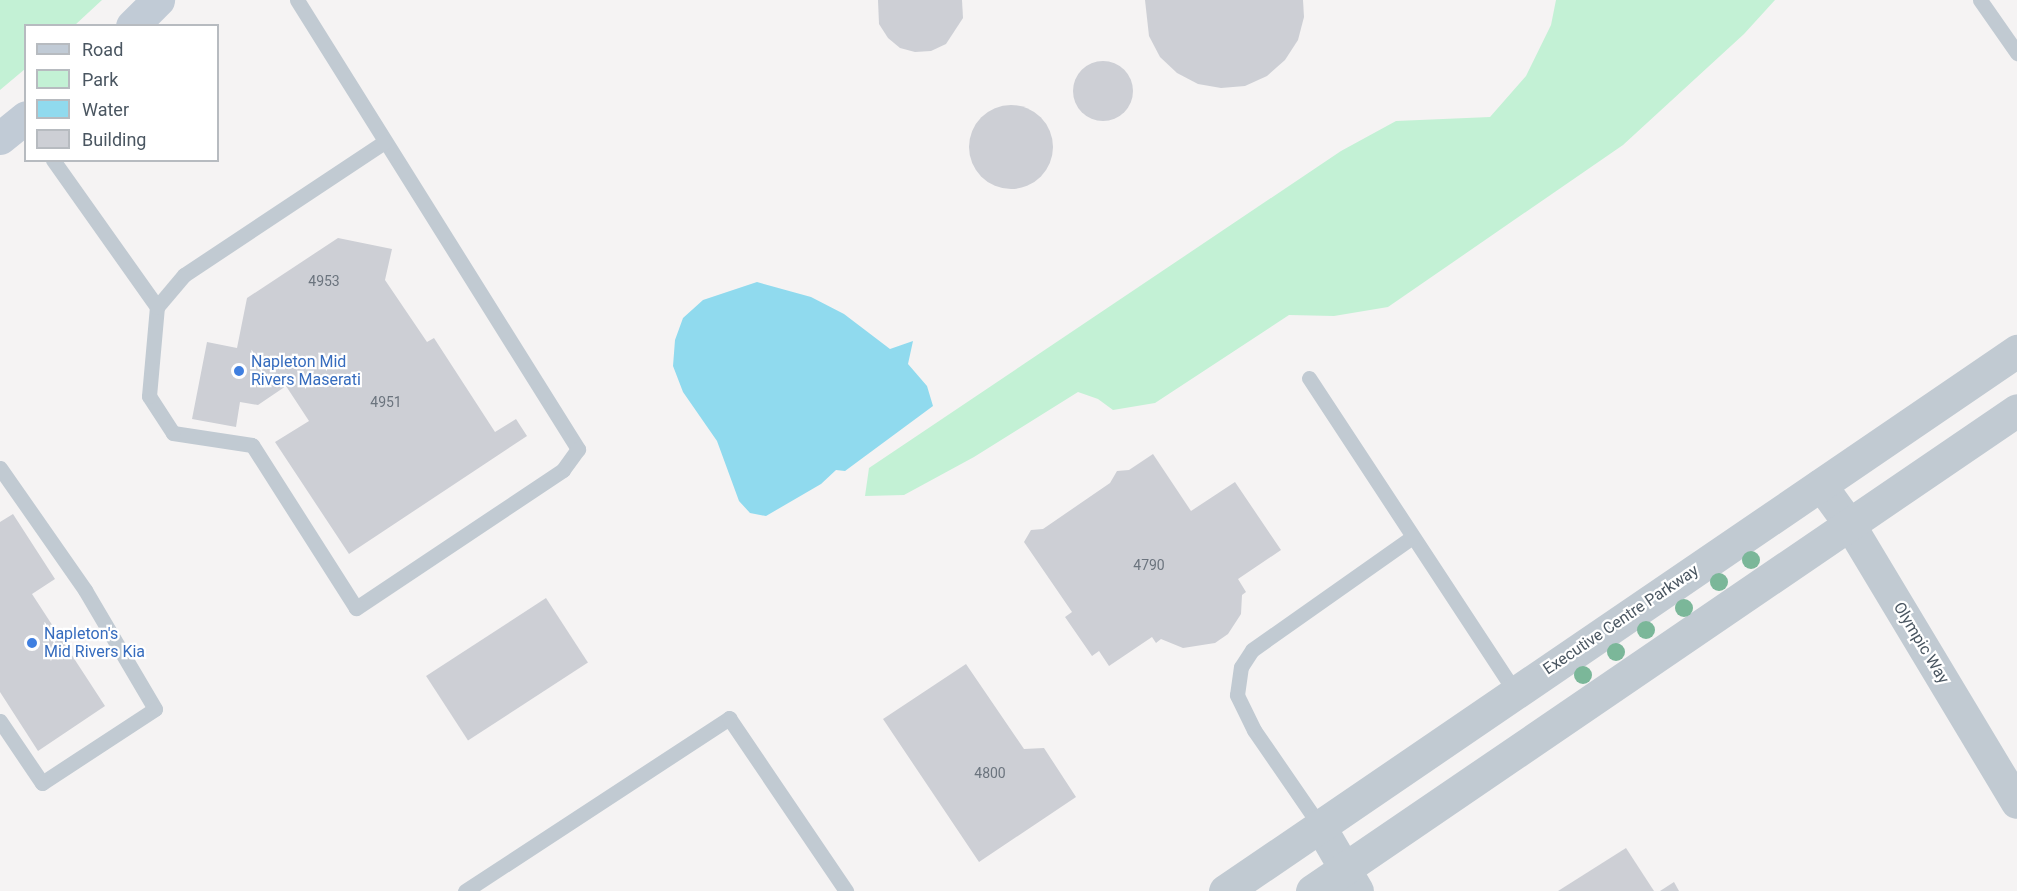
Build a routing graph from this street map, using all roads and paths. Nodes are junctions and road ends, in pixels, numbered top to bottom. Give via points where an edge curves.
1 (158, 0) edge
2 (297, 0) edge
3 (1980, 0) edge
4 (134, 24) edge
5 (2017, 54) edge
6 (384, 142) junction
7 (54, 162) edge
8 (157, 307) junction
9 (2017, 351) edge
10 (1309, 378) dead end
11 (2017, 410) edge
12 (0, 468) edge
13 (1821, 485) junction
14 (1850, 525) junction
15 (1412, 537) junction
16 (1515, 692) junction
17 (0, 721) edge
18 (2017, 803) edge
19 (1320, 826) junction
20 (1350, 880) edge
21 (465, 891) edge
22 (846, 891) edge
23 (1225, 891) edge
24 (1312, 891) edge

1 - 4 main road
2 - 6 lane
3 - 5 lane
6 - 8 lane via 184,275
6 - 8 lane via 578,448 563,470 356,608 252,445 173,434 149,396
7 - 8 lane
9 - 13 street, Executive Centre Parkway
10 - 15 lane
11 - 14 street
12 - 17 lane via 85,590 155,709 42,783
13 - 14 street, Olympic Way
13 - 16 street, Executive Centre Parkway
14 - 18 street, Olympic Way
14 - 20 street
15 - 16 lane
15 - 19 lane via 1252,650 1241,667 1238,695 1254,730
16 - 19 street, Executive Centre Parkway
19 - 20 street
19 - 23 street, Executive Centre Parkway
20 - 24 street
21 - 22 lane via 729,718

